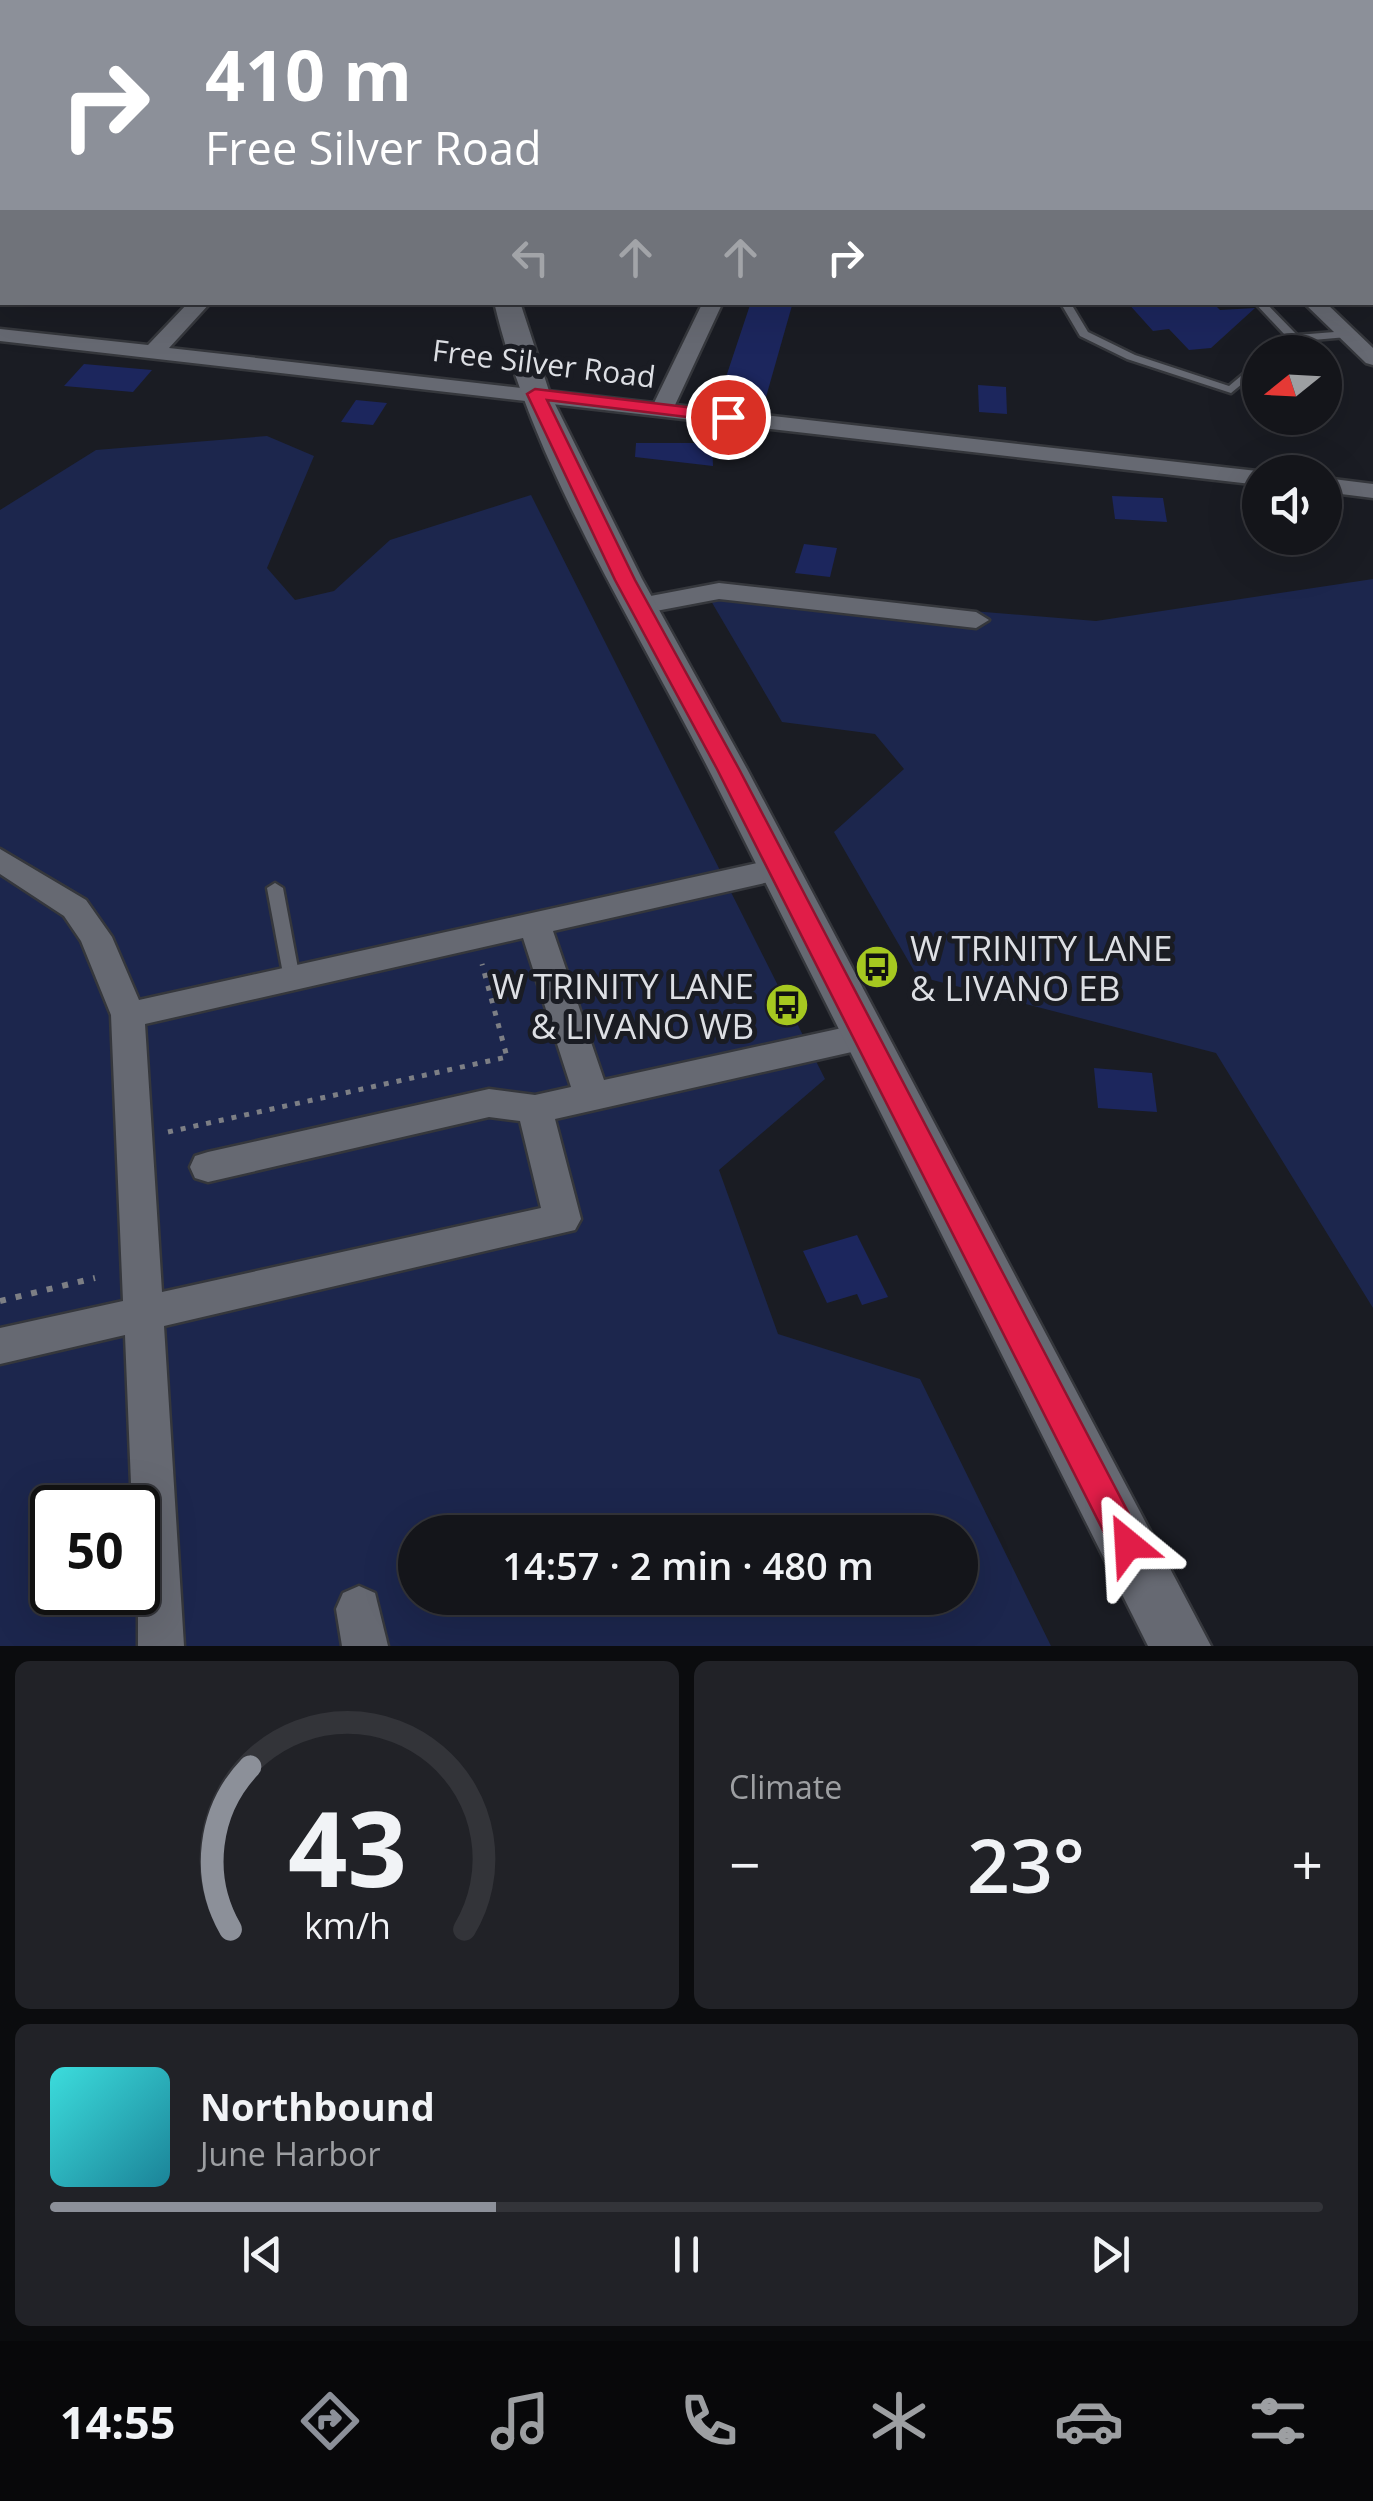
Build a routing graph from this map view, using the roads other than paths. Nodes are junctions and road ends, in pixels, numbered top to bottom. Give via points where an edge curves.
1 (198, 305) edge
2 (508, 305) edge
3 (712, 305) edge
4 (1067, 305) edge
5 (1262, 305) edge
6 (1316, 305) edge
7 (1347, 334) junction
8 (0, 335) edge
9 (1291, 335) edge
10 (1334, 335) edge
11 (152, 353) junction
12 (1371, 354) edge
13 (1242, 380) edge
14 (535, 394) junction
15 (662, 410) junction
16 (1242, 476) edge
17 (1342, 487) edge
18 (1373, 491) edge
19 (640, 606) junction
20 (976, 620) dead end
21 (0, 860) edge
22 (780, 869) junction
23 (276, 888) dead end
24 (535, 924) junction
25 (292, 979) junction
26 (128, 1015) junction
27 (865, 1036) junction
28 (592, 1097) junction
29 (535, 1110) junction
30 (208, 1167) dead end
31 (143, 1311) junction
32 (0, 1346) edge
33 (161, 1646) edge
34 (1180, 1646) edge

1 - 11 street
2 - 14 main road
3 - 15 street
4 - 13 lane via 1084,334 1132,358 1231,390
5 - 9 lane
6 - 7 street
7 - 10 lane
7 - 12 street
8 - 11 street, Free Silver Road
11 - 14 street, Free Silver Road
14 - 15 street, Free Silver Road
14 - 19 main road
15 - 16 street, Free Silver Road
17 - 18 street
19 - 20 street via 719,591
19 - 22 main road
21 - 26 street via 75,908 96,937
22 - 24 street
22 - 27 main road
23 - 25 lane
24 - 25 street
24 - 28 street
25 - 26 street
26 - 31 street
27 - 28 street
27 - 34 main road
28 - 29 street
29 - 30 street via 488,1103
29 - 31 street via 562,1219
31 - 32 street
31 - 33 street

